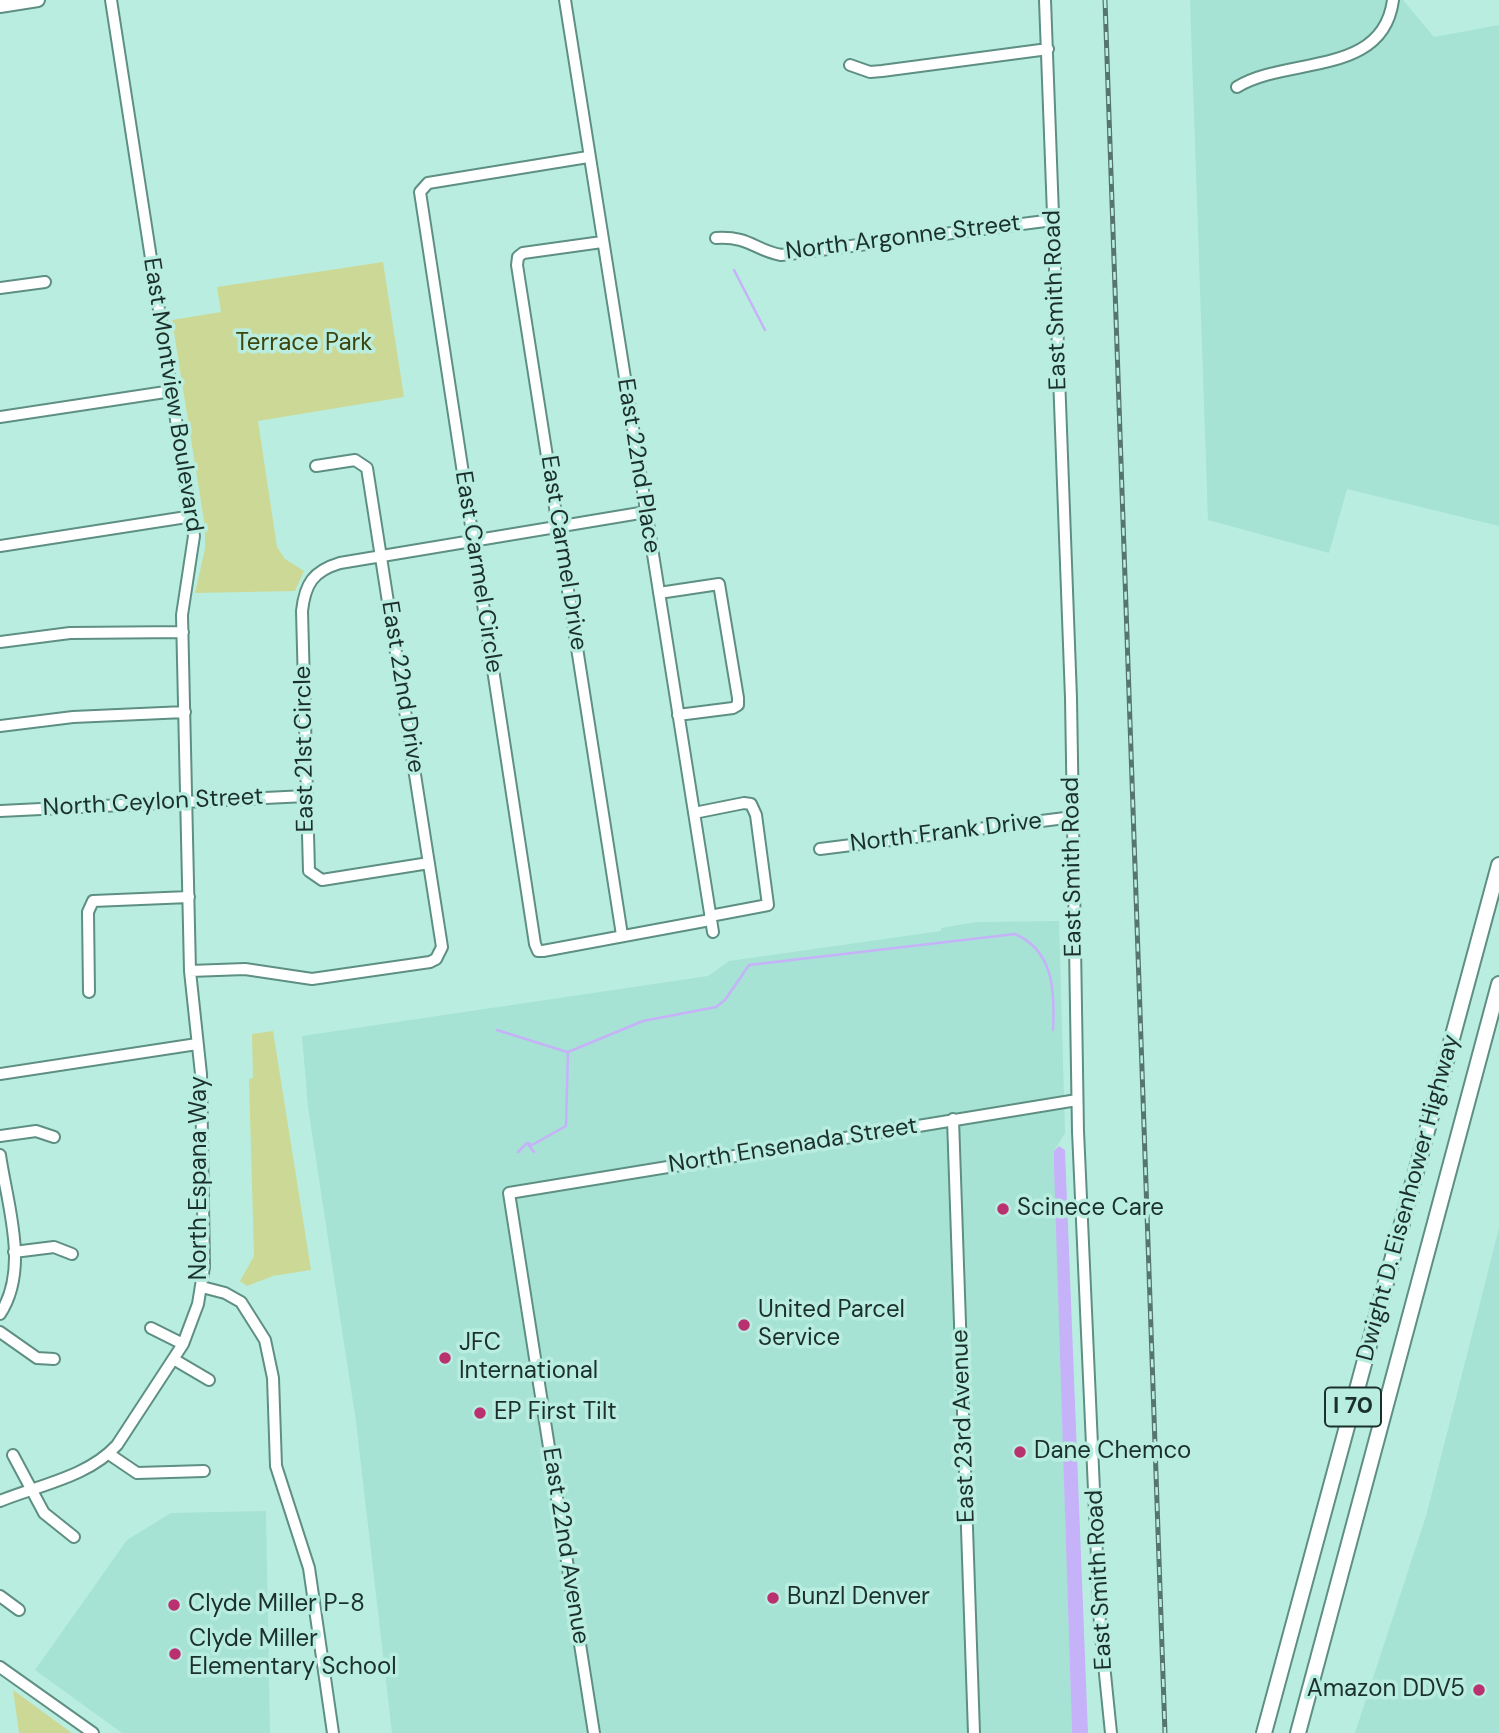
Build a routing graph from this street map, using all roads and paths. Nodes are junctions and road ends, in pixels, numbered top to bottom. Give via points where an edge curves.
1 (38, 0) edge
2 (111, 0) edge
3 (565, 0) edge
4 (1045, 0) edge
5 (1393, 0) edge
6 (0, 6) edge
7 (1048, 49) junction
8 (850, 65) dead end
9 (1237, 87) dead end
10 (588, 157) junction
11 (1053, 220) junction
12 (716, 238) dead end
13 (602, 242) junction
14 (44, 282) dead end
15 (0, 288) edge
16 (172, 391) junction
17 (0, 417) edge
18 (316, 466) dead end
19 (646, 512) junction
20 (193, 516) junction
21 (558, 526) junction
22 (473, 540) junction
23 (0, 546) edge
24 (382, 557) junction
25 (659, 593) junction
26 (183, 632) junction
27 (0, 642) edge
28 (185, 712) junction
29 (678, 715) junction
30 (0, 726) edge
31 (306, 796) junction
32 (187, 801) junction
33 (0, 811) edge
34 (694, 813) junction
35 (1073, 817) junction
36 (820, 849) dead end
37 (429, 863) junction
38 (1499, 865) edge
39 (189, 897) junction
40 (711, 923) junction
41 (622, 935) junction
42 (190, 971) junction
43 (1499, 984) edge
44 (89, 992) dead end
45 (197, 1044) junction
46 (0, 1074) edge
47 (1077, 1100) junction
48 (953, 1119) junction
49 (0, 1136) edge
50 (54, 1137) dead end
51 (0, 1154) edge
52 (509, 1193) joint
53 (15, 1252) junction
54 (72, 1254) dead end
55 (202, 1287) junction
56 (0, 1314) edge
57 (151, 1328) dead end
58 (0, 1332) edge
59 (183, 1344) junction
60 (54, 1359) dead end
61 (175, 1360) junction
62 (209, 1380) dead end
63 (109, 1454) junction
64 (13, 1455) dead end
65 (204, 1471) dead end
66 (32, 1490) junction
67 (0, 1501) edge
68 (74, 1537) dead end
69 (0, 1596) edge
70 (19, 1610) dead end
71 (0, 1667) edge
72 (93, 1733) edge
73 (333, 1733) edge
74 (594, 1733) edge
75 (974, 1733) edge
76 (1111, 1733) edge
77 (1264, 1733) edge
78 (1298, 1733) edge

1 - 6 main road
2 - 16 street, East Montview Boulevard
3 - 10 street, East 22nd Place
4 - 7 street, East Smith Road
5 - 9 street via 1384,28 1366,48 1348,57 1262,74
7 - 8 street via 870,72
7 - 11 street, East Smith Road
10 - 13 street, East 22nd Place
10 - 22 street, East Carmel Circle via 428,183 419,192
11 - 12 street, North Argonne Street via 781,255 746,240
11 - 35 street, East Smith Road
13 - 19 street, East 22nd Place
13 - 21 street, East Carmel Drive via 523,253 517,265
14 - 15 street
16 - 17 street
16 - 20 street, East Montview Boulevard
18 - 24 street, East 22nd Drive via 355,460 365,464
19 - 21 street, East 21st Circle
19 - 25 street, East 22nd Place
20 - 23 street
20 - 26 street, East Montview Boulevard via 194,551 184,597
21 - 22 street, East 21st Circle
21 - 41 street, East Carmel Drive
22 - 24 street, East 21st Circle
22 - 41 street, East Carmel Circle via 534,944 543,951
24 - 31 street, East 21st Circle via 327,567 306,587 302,611
24 - 37 street, East 22nd Drive
25 - 29 street, East 22nd Place
25 - 29 street via 719,584 738,698 733,708
26 - 27 street via 70,634
26 - 28 street, East Montview Boulevard
28 - 30 street
28 - 32 street, East Montview Boulevard
29 - 34 street, East 22nd Place
31 - 32 street, North Ceylon Street
31 - 37 street, East 21st Circle via 308,868 313,876 322,880
32 - 33 street, North Ceylon Street
32 - 39 street, East Montview Boulevard
34 - 40 street, East 22nd Place
34 - 40 street, East Carmel Circle via 744,803 751,804 756,815 768,905
35 - 36 street, North Frank Drive
35 - 47 street, East Smith Road
37 - 42 street, East 22nd Drive via 442,947 436,959 312,979 246,969
38 - 77 highway, Dwight D. Eisenhower Highway / I 70
39 - 42 street, East Montview Boulevard
39 - 44 street via 93,901 88,912
40 - 41 street, East Carmel Circle
42 - 45 street, East Montview Boulevard
43 - 78 highway, Dwight D. Eisenhower Highway / I 70
45 - 46 street
45 - 55 street, North Espana Way via 203,1162
47 - 48 street, North Ensenada Street
47 - 76 street, East Smith Road via 1100,1625
48 - 52 street, North Ensenada Street
48 - 75 street, East 23rd Avenue
49 - 50 street via 36,1131
51 - 53 street
52 - 74 street, East 22nd Avenue
53 - 54 street via 54,1247
53 - 56 street via 14,1281
55 - 59 street, North Espana Way
55 - 73 street via 241,1302 268,1350 276,1466 309,1568
57 - 59 street
58 - 60 street via 37,1358
59 - 61 street, North Espana Way
61 - 62 street
61 - 63 street, North Espana Way
63 - 65 street via 136,1473
63 - 66 street, North Espana Way
64 - 66 street
66 - 67 street, North Espana Way
66 - 68 street via 50,1520
69 - 70 street
71 - 72 street

